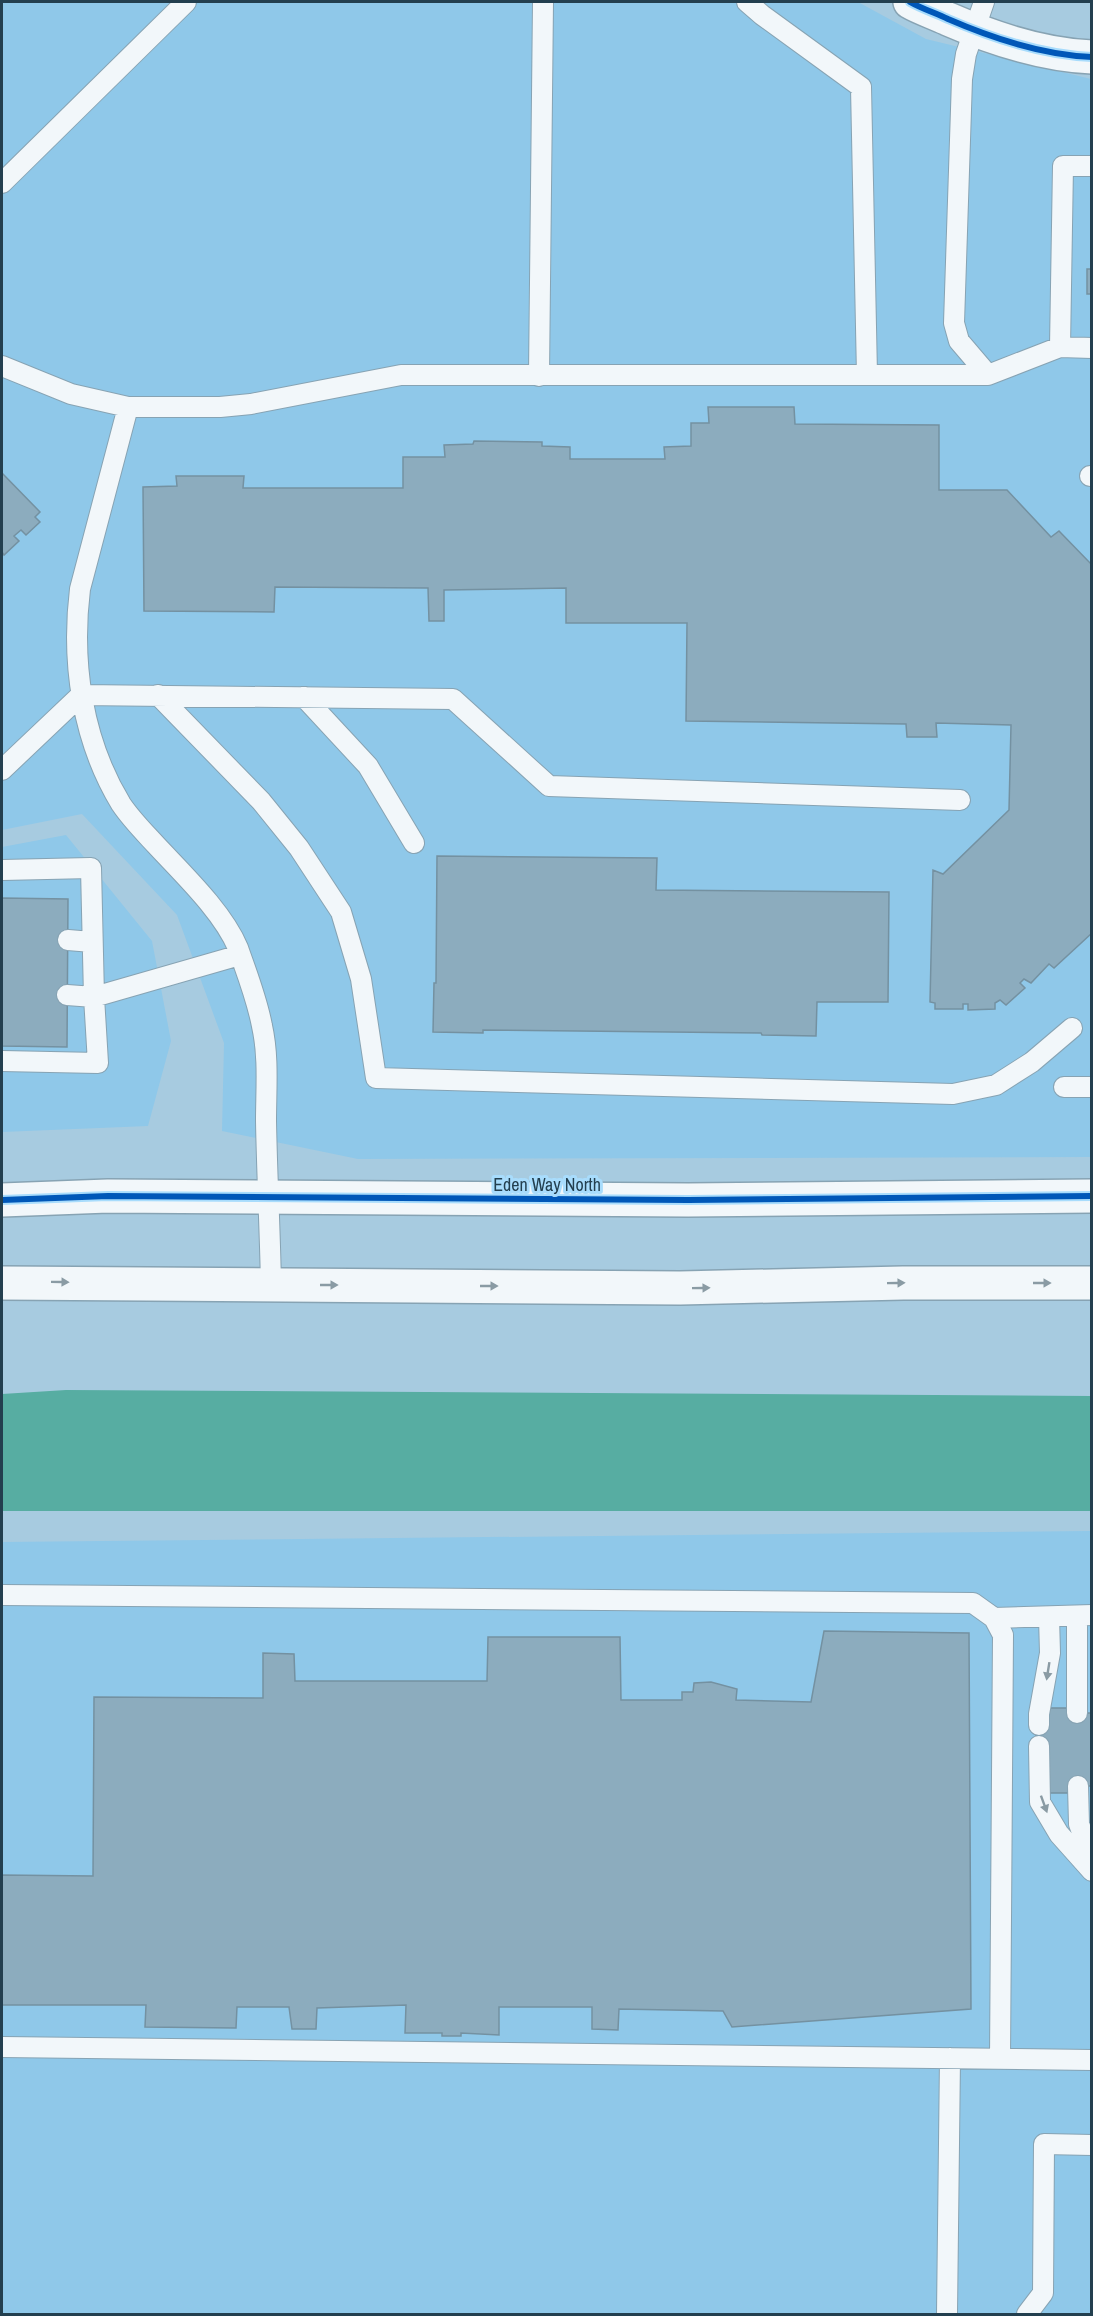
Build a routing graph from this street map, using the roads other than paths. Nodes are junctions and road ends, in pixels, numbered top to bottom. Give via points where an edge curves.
1 (186, 2) edge
2 (543, 2) edge
3 (747, 2) edge
4 (910, 2) edge
5 (979, 16) edge
6 (1092, 57) edge
7 (1092, 166) edge
8 (2, 183) edge
9 (1060, 347) junction
10 (1092, 348) edge
11 (2, 366) edge
12 (867, 375) junction
13 (988, 375) junction
14 (539, 376) junction
15 (128, 407) junction
16 (81, 695) junction
17 (158, 695) junction
18 (304, 697) junction
19 (2, 770) edge
20 (960, 800) dead end
21 (414, 843) dead end
22 (2, 870) edge
23 (68, 940) dead end
24 (92, 942) junction
25 (240, 955) junction
26 (67, 995) dead end
27 (94, 997) junction
28 (1072, 1028) dead end
29 (2, 1061) edge
30 (1064, 1086) dead end
31 (1092, 1087) edge
32 (1092, 1197) edge
33 (269, 1198) junction
34 (2, 1200) edge
35 (2, 1283) edge
36 (1092, 1284) edge
37 (271, 1285) junction
38 (2, 1594) edge
39 (1084, 1615) edge
40 (1049, 1617) junction
41 (994, 1618) junction
42 (1077, 1713) dead end
43 (1039, 1725) dead end
44 (1039, 1746) dead end
45 (1078, 1786) dead end
46 (1092, 1859) edge
47 (1092, 1870) edge
48 (2, 2047) edge
49 (950, 2058) junction
50 (1000, 2059) junction
51 (1092, 2060) edge
52 (1092, 2145) edge
53 (947, 2314) edge
54 (1027, 2314) edge

1 - 8 lane
2 - 14 lane
3 - 12 lane via 861,87
4 - 5 street
5 - 6 street via 1051,53
5 - 13 lane via 962,79 954,323 959,340
7 - 9 lane via 1063,166
9 - 10 lane
9 - 13 lane
11 - 15 lane via 71,394
12 - 13 lane
12 - 14 lane
14 - 15 lane via 400,375 251,404
15 - 16 lane via 80,589 76,618
16 - 17 lane
16 - 19 lane
16 - 25 lane via 99,759 122,804 216,912
17 - 18 lane
17 - 28 lane via 261,801 299,848 341,912 361,979 376,1078 953,1095 996,1085 1032,1062
18 - 20 lane via 453,699 549,786
18 - 21 lane via 368,765
22 - 24 lane via 90,868
23 - 24 lane
24 - 27 lane
25 - 27 lane
25 - 33 lane via 263,1028
26 - 27 lane
27 - 29 lane via 98,1062
30 - 31 lane
32 - 33 street, Eden Way North
33 - 34 street, Eden Way North via 108,1196
33 - 37 lane
35 -> 37 street
37 -> 36 street via 680,1288
38 - 41 lane via 972,1603
39 - 40 lane
39 - 42 lane
40 - 41 lane
40 -> 43 lane via 1050,1653
41 - 50 lane via 1003,1635
44 -> 47 lane via 1040,1802 1059,1834
45 - 46 lane via 1079,1824
48 - 49 lane
49 - 50 lane
49 - 53 lane
50 - 51 lane
52 - 54 lane via 1044,2144 1043,2293

